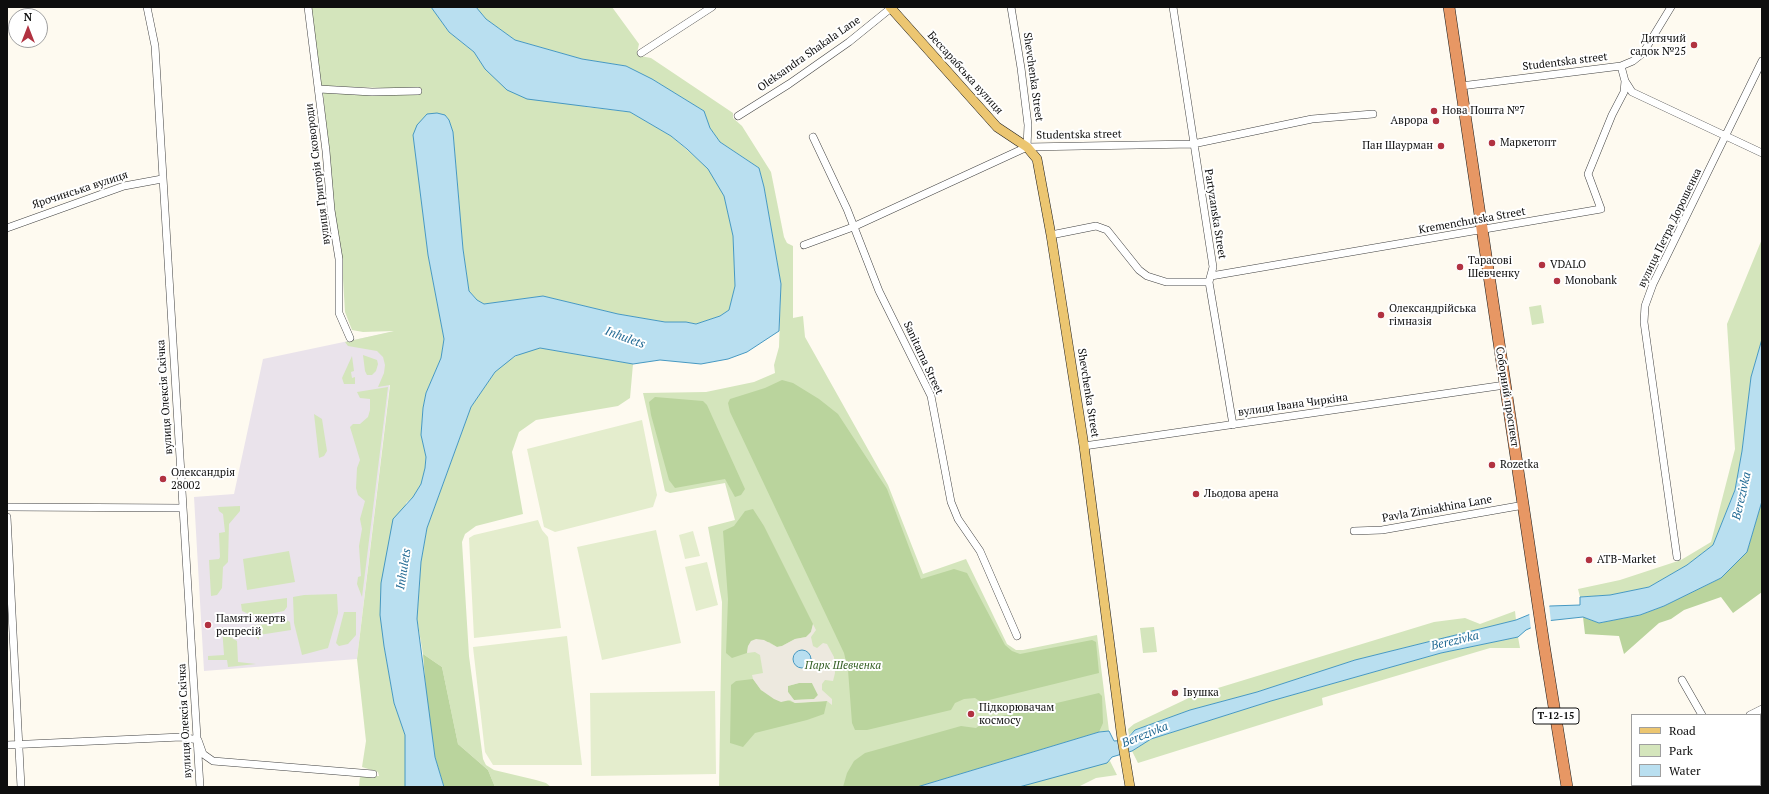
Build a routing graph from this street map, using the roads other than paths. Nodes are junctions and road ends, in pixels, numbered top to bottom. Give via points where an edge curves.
1 (147, 7) edge
2 (308, 7) edge
3 (712, 7) edge
4 (891, 7) edge
5 (1011, 7) edge
6 (1172, 7) edge
7 (1449, 7) edge
8 (1672, 7) edge
9 (641, 53) dead end
10 (1762, 61) edge
11 (1621, 66) junction
12 (1625, 81) junction
13 (1461, 86) junction
14 (319, 89) junction
15 (418, 91) dead end
16 (1373, 114) dead end
17 (738, 116) dead end
18 (813, 137) dead end
19 (1726, 137) junction
20 (1193, 144) junction
21 (1028, 147) junction
22 (1762, 153) edge
23 (162, 179) junction
24 (853, 227) junction
25 (7, 228) edge
26 (1482, 230) junction
27 (1051, 235) junction
28 (804, 246) dead end
29 (1210, 279) junction
30 (350, 338) dead end
31 (1506, 385) junction
32 (1232, 425) junction
33 (1084, 446) junction
34 (1524, 505) junction
35 (7, 507) edge
36 (182, 508) junction
37 (7, 517) edge
38 (1354, 530) dead end
39 (1677, 556) dead end
40 (1017, 636) dead end
41 (1682, 680) dead end
42 (1762, 709) edge
43 (1701, 714) edge
44 (1752, 714) edge
45 (198, 740) junction
46 (18, 744) junction
47 (7, 745) edge
48 (373, 774) dead end
49 (21, 787) edge
50 (200, 787) edge
51 (1130, 787) edge
52 (1567, 787) edge

1 - 23 street, вулиця Олексія Скічка via 155,46
2 - 14 street, вулиця Григорія Сковороди
3 - 9 street
4 - 17 street, Oleksandra Shakala Lane via 837,50
4 - 21 main road, Бессарабська вулиця via 997,127
5 - 21 street, Shevchenka Street via 1027,118
6 - 20 street, Partyzanska Street
7 - 13 highway, Соборний проспект / Т-12-15
8 - 11 street via 1643,52 1633,61
10 - 19 street, вулиця Петра Дорошенка
11 - 12 street, Studentska street
11 - 13 street, Studentska street
12 - 19 street, Studentska street via 1632,92
12 - 26 street, Kremenchutska Street via 1624,92 1588,174 1601,209
13 - 26 highway, Соборний проспект / Т-12-15
14 - 15 street
14 - 30 street, вулиця Григорія Сковороди via 331,210 339,259 339,313
16 - 20 street, Studentska street via 1312,120
18 - 24 street, Sanitarna Street
19 - 22 street, Studentska street
19 - 39 street, вулиця Петра Дорошенка via 1653,284 1645,306 1644,322
20 - 21 street, Studentska street
20 - 29 street, Partyzanska Street via 1213,267
21 - 24 street, Studentska street
21 - 27 main road, Shevchenka Street via 1037,159
23 - 25 street, Ярочинська вулиця via 124,186
23 - 36 street, вулиця Олексія Скічка
24 - 28 street, Studentska street
24 - 40 street, Sanitarna Street via 879,291 931,396 951,502 958,519 980,551
26 - 29 street, Kremenchutska Street
26 - 31 highway, Соборний проспект / Т-12-15
27 - 29 street, Kremenchutska Street via 1096,226 1107,230 1139,270 1147,276 1166,282
27 - 33 main road, Shevchenka Street
29 - 32 street, Partyzanska Street
31 - 32 street, вулиця Івана Чиркіна
31 - 34 highway, Соборний проспект / Т-12-15
32 - 33 street, вулиця Івана Чиркіна
33 - 51 main road, Shevchenka Street
34 - 38 street, Pavla Zimiakhina Lane via 1382,530
34 - 52 highway, Соборний проспект / Т-12-15
35 - 36 street
36 - 45 street, вулиця Олексія Скічка
37 - 46 street
41 - 43 street
42 - 44 street
45 - 46 street via 181,737
45 - 48 street via 203,754 213,760
45 - 50 street, вулиця Олексія Скічка
46 - 47 street
46 - 49 street

